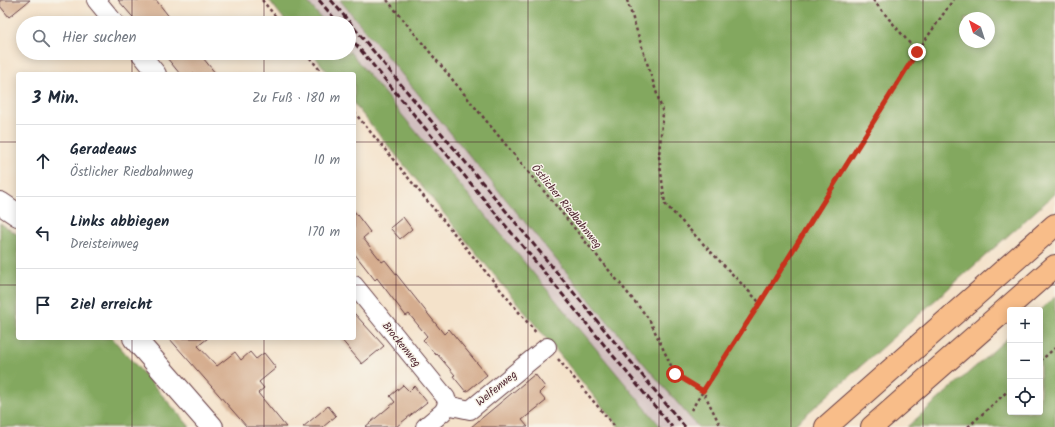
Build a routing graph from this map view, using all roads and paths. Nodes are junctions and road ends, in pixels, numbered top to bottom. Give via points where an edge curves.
1 (96, 0) edge
2 (262, 0) edge
3 (387, 0) edge
4 (627, 0) edge
5 (873, 0) edge
6 (953, 0) edge
7 (109, 16) edge
8 (275, 16) edge
9 (917, 52) junction
10 (146, 60) edge
11 (312, 60) edge
12 (155, 72) edge
13 (321, 72) edge
14 (356, 114) edge
15 (0, 203) edge
16 (16, 214) edge
17 (1055, 225) edge
18 (1055, 266) edge
19 (356, 287) edge
20 (760, 303) junction
21 (136, 340) edge
22 (548, 346) junction
23 (1055, 348) edge
24 (1043, 358) edge
25 (703, 391) junction
26 (1007, 392) edge
27 (447, 405) junction
28 (691, 410) dead end
29 (212, 427) edge
30 (425, 427) edge
31 (615, 427) edge
32 (721, 427) edge
33 (826, 427) edge
34 (872, 427) edge
35 (968, 427) edge

1 - 7 street
2 - 8 path
3 - 25 path, Östlicher Riedbahnweg via 649,318 675,374
4 - 20 path via 663,113 659,156 665,204
5 - 9 path
6 - 9 path
9 - 20 path
10 - 12 street
11 - 13 path
14 - 22 path
15 - 16 street
17 - 33 highway
18 - 34 highway
19 - 27 street, Brockenweg via 446,398
20 - 25 path
21 - 29 street
22 - 27 street, Welfenweg via 470,410
22 - 31 path
23 - 24 path
25 - 28 path
25 - 32 path
26 - 35 path
27 - 30 street via 443,412

